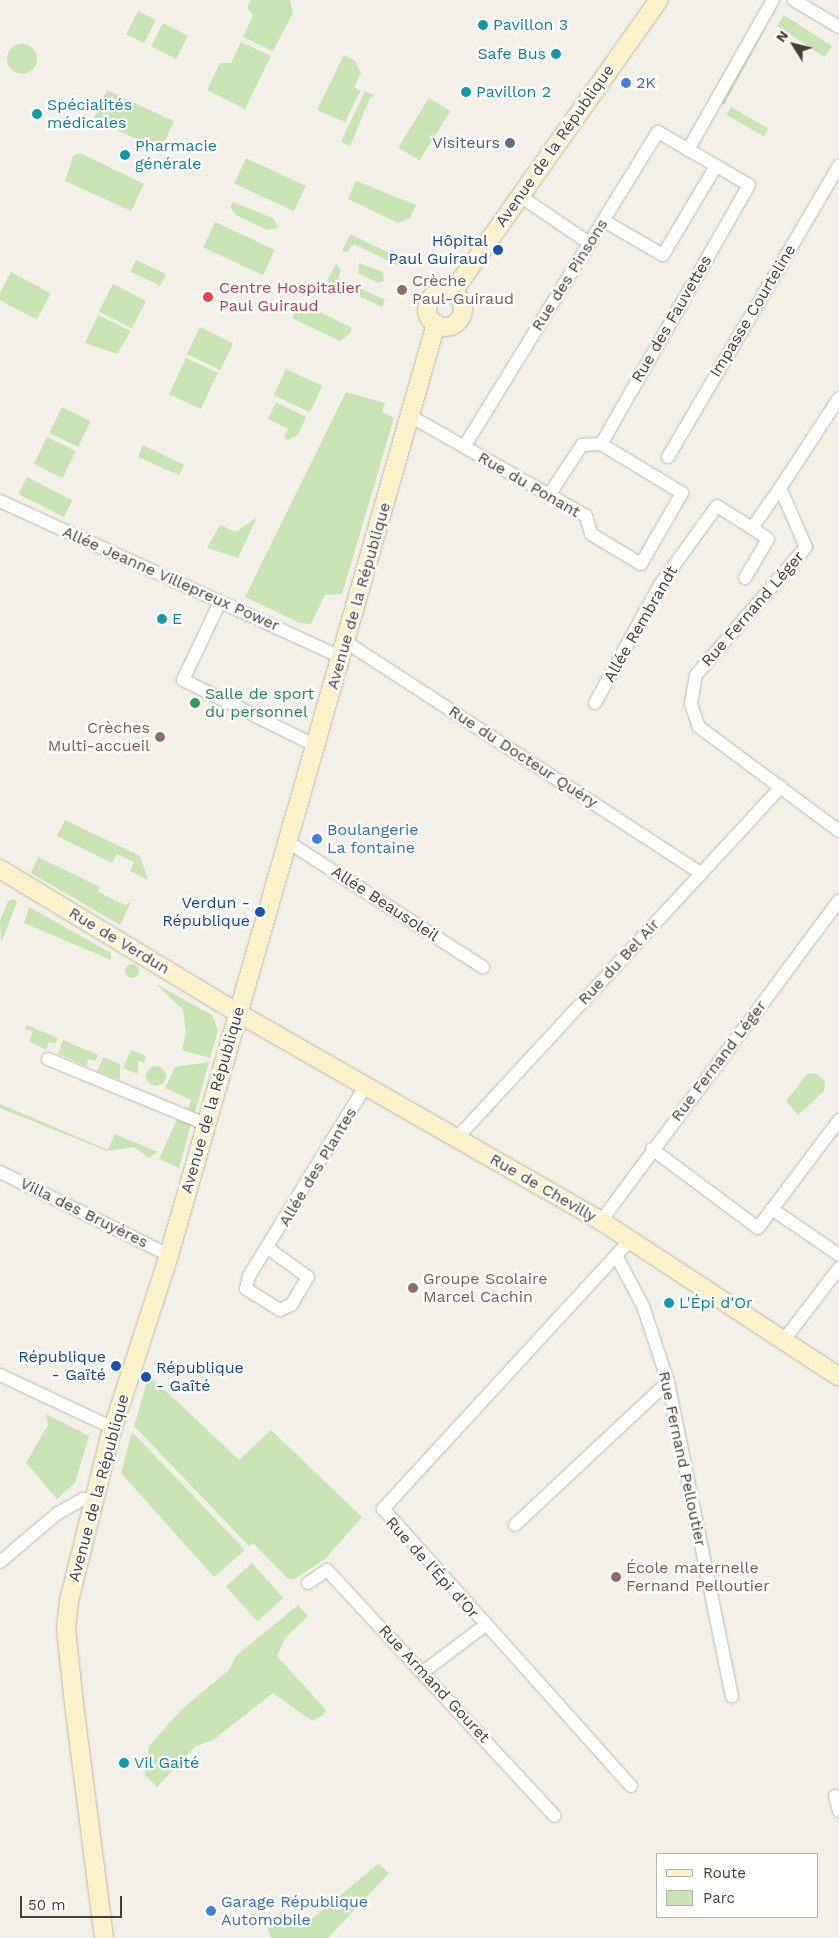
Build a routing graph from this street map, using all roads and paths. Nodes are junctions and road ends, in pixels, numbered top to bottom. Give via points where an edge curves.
1 (659, 0) edge
2 (773, 0) edge
3 (794, 0) edge
4 (839, 27) edge
5 (688, 150) junction
6 (716, 166) junction
7 (839, 166) edge
8 (520, 196) junction
9 (604, 221) junction
10 (589, 243) junction
11 (452, 293) junction
12 (436, 324) junction
13 (839, 398) edge
14 (410, 416) junction
15 (601, 444) junction
16 (464, 447) junction
17 (668, 457) dead end
18 (780, 488) junction
19 (549, 495) junction
20 (0, 501) edge
21 (752, 528) junction
22 (745, 578) dead end
23 (220, 602) junction
24 (343, 650) junction
25 (595, 703) dead end
26 (316, 746) junction
27 (781, 787) junction
28 (839, 831) edge
29 (288, 842) junction
30 (0, 869) edge
31 (701, 872) junction
32 (839, 901) edge
33 (483, 967) dead end
34 (238, 1013) junction
35 (48, 1059) dead end
36 (366, 1085) junction
37 (839, 1120) edge
38 (206, 1124) junction
39 (457, 1138) junction
40 (652, 1150) junction
41 (0, 1172) edge
42 (772, 1209) junction
43 (601, 1220) junction
44 (631, 1239) junction
45 (269, 1249) junction
46 (169, 1255) junction
47 (839, 1255) edge
48 (617, 1257) junction
49 (839, 1268) edge
50 (784, 1340) junction
51 (0, 1375) edge
52 (839, 1377) edge
53 (668, 1382) junction
54 (113, 1428) junction
55 (93, 1502) junction
56 (515, 1525) dead end
57 (0, 1562) edge
58 (308, 1583) dead end
59 (484, 1626) junction
60 (423, 1672) junction
61 (732, 1697) dead end
62 (631, 1786) dead end
63 (835, 1796) dead end
64 (839, 1811) edge
65 (555, 1816) dead end
66 (99, 1884) junction
67 (104, 1938) edge
68 (110, 1938) edge

1 - 8 main road, Avenue de la République
2 - 5 street
3 - 4 street
5 - 6 street, Rue des Fauvettes
5 - 9 street, Rue des Pinsons via 658,132
6 - 9 street via 663,255
6 - 15 street, Rue des Fauvettes via 749,185
7 - 17 street, Impasse Courteline
8 - 10 street
8 - 11 main road, Avenue de la République
9 - 10 street, Rue des Pinsons
10 - 16 street, Rue des Pinsons
11 - 12 main road via 437,293 430,300 428,311
11 - 12 main road via 463,306 461,318 447,327
12 - 14 main road, Avenue de la République
13 - 18 street
14 - 16 street, Rue du Ponant
14 - 24 main road, Avenue de la République
15 - 19 street via 582,445
15 - 19 street, Rue du Ponant via 682,493 641,564 591,534 586,516
16 - 19 street, Rue du Ponant
18 - 21 street
18 - 27 street, Rue Fernand Léger via 806,547 696,675 691,704 699,727
20 - 23 street, Allée Jeanne Villepreux Power
21 - 22 street, Allée Rembrandt via 768,539
21 - 25 street, Allée Rembrandt via 717,506 660,585
23 - 24 street, Allée Jeanne Villepreux Power
23 - 26 street via 183,680
24 - 26 main road, Avenue de la République
24 - 31 street, Rue du Docteur Quéry
26 - 29 main road, Avenue de la République
27 - 28 street, Rue Fernand Léger
27 - 31 street, Rue du Bel Air
29 - 33 street, Allée Beausoleil
29 - 34 main road, Avenue de la République
30 - 34 main road, Rue de Verdun
31 - 39 street, Rue du Bel Air
32 - 40 street, Rue Fernand Léger
34 - 36 main road, Rue de Chevilly
34 - 38 main road, Avenue de la République
35 - 38 street
36 - 39 main road, Rue de Chevilly
36 - 45 street, Allée des Plantes
37 - 42 street
38 - 46 main road, Avenue de la République
39 - 43 main road, Rue de Chevilly
40 - 42 street via 758,1228
40 - 43 street, Rue Fernand Léger
41 - 46 street, Villa des Bruyères
42 - 47 street
43 - 44 main road, Rue de Chevilly
44 - 48 street, Rue de l'Épi d'Or
44 - 50 main road, Rue de Chevilly
45 - 45 street, Allée des Plantes via 308,1277 291,1306 280,1310 246,1289 249,1276
46 - 54 main road, Avenue de la République
48 - 53 street, Rue Fernand Pelloutier via 643,1306
48 - 59 street, Rue de l'Épi d'Or via 384,1505 387,1518
49 - 50 street
50 - 52 main road, Rue de Chevilly
51 - 54 street
53 - 56 street
53 - 61 street, Rue Fernand Pelloutier
54 - 55 main road, Avenue de la République
55 - 57 street via 83,1499 58,1513
55 - 66 main road, Avenue de la République via 69,1601 66,1629
58 - 60 street, Rue Armand Gouret via 327,1570
59 - 60 street
59 - 62 street, Rue de l'Épi d'Or
60 - 65 street, Rue Armand Gouret
63 - 64 street
66 - 67 main road, Avenue de la République
66 - 68 main road, Avenue de la République

